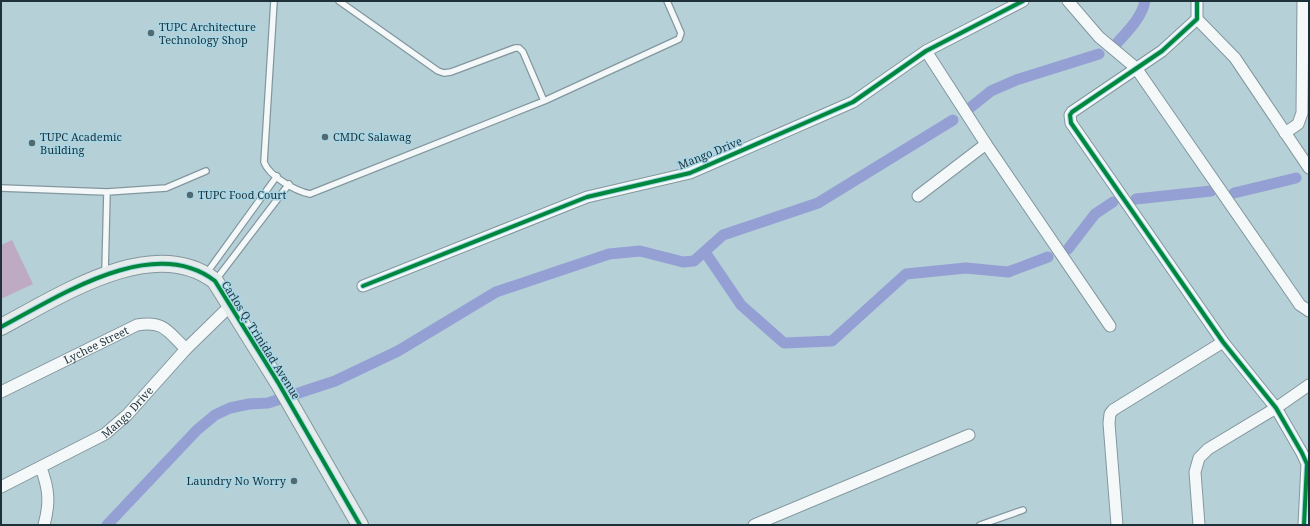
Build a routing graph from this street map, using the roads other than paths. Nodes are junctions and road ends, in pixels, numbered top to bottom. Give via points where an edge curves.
1 (274, 1) edge
2 (339, 1) edge
3 (666, 1) edge
4 (1023, 1) edge
5 (1068, 1) edge
6 (1197, 1) edge
7 (1303, 1) edge
8 (1197, 19) junction
9 (926, 51) junction
10 (1136, 68) junction
11 (544, 101) junction
12 (1285, 133) junction
13 (986, 144) junction
14 (1309, 168) edge
15 (206, 171) dead end
16 (277, 176) junction
17 (289, 184) junction
18 (1, 188) edge
19 (107, 192) junction
20 (918, 196) dead end
21 (105, 275) junction
22 (210, 278) junction
23 (363, 286) dead end
24 (230, 306) junction
25 (1309, 311) edge
26 (1110, 326) dead end
27 (1, 327) edge
28 (1223, 342) junction
29 (186, 349) junction
30 (1309, 385) edge
31 (1, 392) edge
32 (1276, 408) junction
33 (969, 435) dead end
34 (41, 468) junction
35 (1, 487) edge
36 (1023, 510) dead end
37 (44, 525) edge
38 (360, 525) edge
39 (754, 525) edge
40 (980, 525) edge
41 (1117, 525) edge
42 (1199, 525) edge
43 (1304, 525) edge

1 - 16 lane via 264,156 266,167
2 - 11 lane via 444,73 520,48
3 - 11 lane via 681,33 679,40
4 - 9 street, Mango Drive
5 - 10 street via 1099,37
6 - 8 street
7 - 12 street via 1302,113 1298,124
8 - 10 street via 1162,51
8 - 12 street via 1235,58
9 - 13 street
9 - 23 street, Mango Drive via 853,102 690,173 587,197
10 - 25 street via 1300,305
10 - 28 street via 1072,112 1071,123
11 - 17 lane via 316,193 303,193
12 - 14 street
13 - 20 street
13 - 26 street
15 - 19 lane via 166,188
16 - 17 lane
16 - 22 lane
17 - 22 lane
18 - 19 lane
19 - 21 lane
21 - 22 main road via 138,266 174,264
21 - 27 main road via 82,284
22 - 24 main road, Carlos Q. Trinidad Avenue
24 - 29 street, Mango Drive
24 - 38 main road, Carlos Q. Trinidad Avenue via 279,384
28 - 32 street
28 - 41 street via 1110,414
29 - 31 street, Lychee Street via 161,325 151,322 137,325
29 - 34 street, Mango Drive via 127,415 105,434
30 - 32 street
32 - 42 street via 1208,449 1199,458 1195,472
32 - 43 street via 1306,464
33 - 39 street
34 - 35 street, Mango Drive
34 - 37 street via 48,486 48,511
36 - 40 lane

